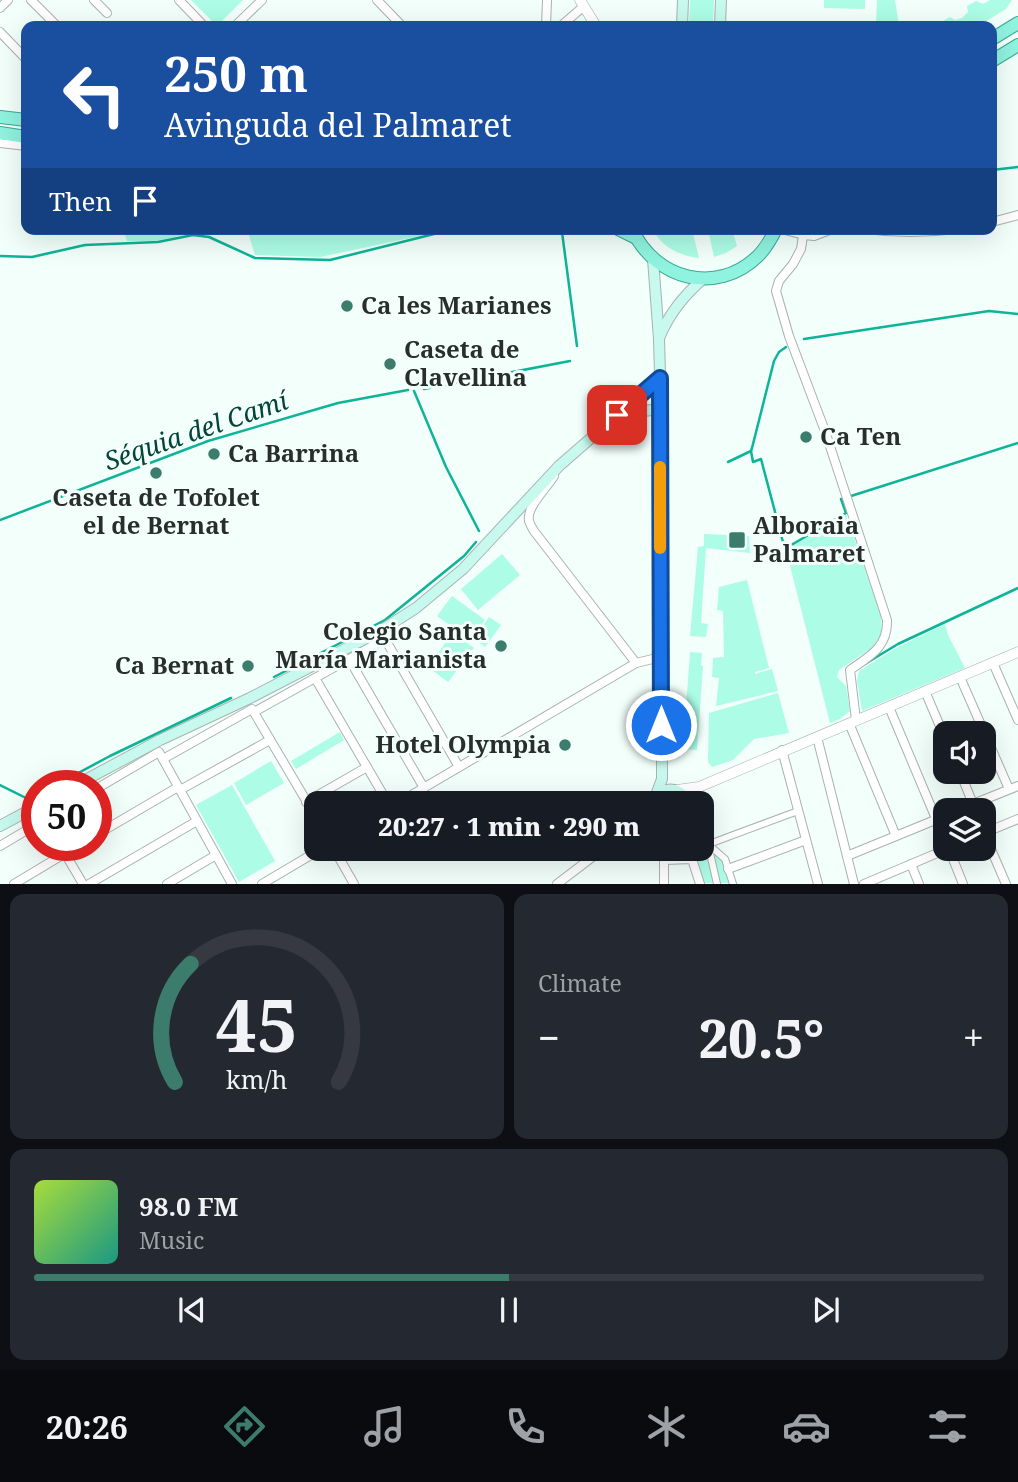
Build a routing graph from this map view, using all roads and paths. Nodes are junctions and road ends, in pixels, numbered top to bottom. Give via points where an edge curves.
1 (8, 0) edge
2 (32, 0) edge
3 (94, 0) edge
4 (179, 0) edge
5 (262, 0) edge
6 (377, 0) edge
7 (547, 0) edge
8 (683, 0) edge
9 (721, 0) edge
10 (582, 3) edge
11 (0, 8) edge
12 (107, 13) dead end
13 (52, 21) edge
14 (199, 21) edge
15 (240, 21) edge
16 (397, 21) edge
17 (546, 21) edge
18 (566, 21) edge
19 (593, 21) edge
20 (682, 21) edge
21 (720, 21) edge
22 (1018, 23) edge
23 (0, 32) edge
24 (997, 36) edge
25 (1018, 45) edge
26 (21, 54) edge
27 (997, 58) edge
28 (0, 117) edge
29 (21, 119) edge
30 (0, 133) edge
31 (21, 136) edge
32 (0, 143) edge
33 (21, 145) edge
34 (1018, 215) edge
35 (997, 221) edge
36 (635, 235) edge
37 (774, 235) edge
38 (803, 235) edge
39 (653, 259) junction
40 (704, 278) junction
41 (659, 339) junction
42 (660, 378) junction
43 (661, 409) junction
44 (617, 415) junction
45 (559, 466) junction
46 (1018, 652) edge
47 (661, 657) junction
48 (349, 659) junction
49 (636, 663) junction
50 (993, 663) junction
51 (960, 677) junction
52 (315, 678) junction
53 (925, 691) junction
54 (889, 706) junction
55 (253, 711) junction
56 (1018, 720) edge
57 (938, 721) edge
58 (853, 722) junction
59 (817, 737) junction
60 (270, 740) junction
61 (782, 750) junction
62 (161, 756) junction
63 (367, 767) junction
64 (459, 767) junction
65 (104, 770) edge
66 (662, 779) junction
67 (112, 781) edge
68 (1018, 786) edge
69 (699, 787) junction
70 (179, 788) junction
71 (424, 788) junction
72 (1009, 789) junction
73 (674, 790) junction
74 (325, 791) edge
75 (381, 791) edge
76 (419, 791) edge
77 (658, 791) edge
78 (668, 791) edge
79 (696, 791) edge
80 (987, 798) edge
81 (304, 799) edge
82 (933, 801) edge
83 (798, 811) junction
84 (21, 815) edge
85 (1018, 819) edge
86 (197, 821) junction
87 (933, 821) edge
88 (0, 826) edge
89 (112, 826) edge
90 (996, 828) edge
91 (21, 834) edge
92 (896, 836) junction
93 (806, 840) junction
94 (714, 842) edge
95 (0, 846) edge
96 (714, 850) edge
97 (216, 855) junction
98 (933, 855) edge
99 (847, 856) junction
100 (304, 859) edge
101 (47, 861) edge
102 (70, 861) edge
103 (341, 861) edge
104 (587, 861) edge
105 (664, 861) edge
106 (693, 861) edge
107 (712, 861) edge
108 (953, 861) edge
109 (996, 861) edge
110 (911, 864) junction
111 (728, 869) junction
112 (20, 882) edge
113 (83, 884) edge
114 (89, 884) edge
115 (167, 884) edge
116 (232, 884) edge
117 (262, 884) edge
118 (354, 884) edge
119 (557, 884) edge
120 (664, 884) edge
121 (700, 884) edge
122 (718, 884) edge
123 (733, 884) edge
124 (818, 884) edge
125 (854, 884) edge
126 (864, 884) edge
127 (919, 884) edge
128 (963, 884) edge
129 (1006, 884) edge

1 - 11 street
2 - 13 street
3 - 12 street
4 - 14 street
5 - 15 street
6 - 16 street
7 - 17 street
8 - 20 main road
9 - 21 main road
10 - 18 street
10 - 19 street
22 - 24 main road
23 - 26 street
25 - 27 main road
28 - 29 main road
30 - 31 main road
32 - 33 street
34 - 35 street
36 - 39 main road
37 - 40 main road via 747,265
38 - 58 street via 801,249 776,291 887,620 886,637 880,645 849,670
39 - 40 main road via 677,274
39 - 41 main road
40 - 41 main road via 677,305
41 - 42 main road
42 - 43 main road
42 - 44 main road
43 - 44 main road
43 - 47 main road
44 - 45 main road
45 - 49 street via 531,506 528,519
45 - 65 main road via 463,569 416,608 380,631
46 - 50 street
47 - 49 street
47 - 66 main road
48 - 52 street
48 - 64 street via 385,639
48 - 71 street
49 - 64 street
50 - 51 street
50 - 56 street
51 - 53 street
51 - 72 street
52 - 55 street
52 - 63 street
53 - 54 street
53 - 57 street
54 - 58 street
54 - 82 street
55 - 60 street
55 - 62 street
58 - 59 street
58 - 92 street
59 - 61 street
59 - 99 street
60 - 70 street
60 - 81 street
61 - 69 street
61 - 83 street
62 - 67 street
62 - 70 street
63 - 74 street
63 - 75 street
64 - 71 street
66 - 73 main road
66 - 77 main road
68 - 72 street
69 - 73 street
69 - 79 street
70 - 86 street
70 - 89 street
71 - 76 street
72 - 80 street
73 - 78 main road
83 - 93 street
83 - 94 street
84 - 88 main road
85 - 90 street
86 - 97 street
86 - 114 street
87 - 92 street
91 - 95 street
92 - 99 street
93 - 111 street
93 - 124 street
96 - 111 street
97 - 115 street
97 - 116 street
98 - 110 street
99 - 125 street
100 - 117 street
101 - 112 street
102 - 113 street
103 - 118 street
104 - 119 street
105 - 120 street
106 - 121 street
107 - 122 street
108 - 128 street
109 - 129 street
110 - 126 street
110 - 127 street
111 - 123 street

